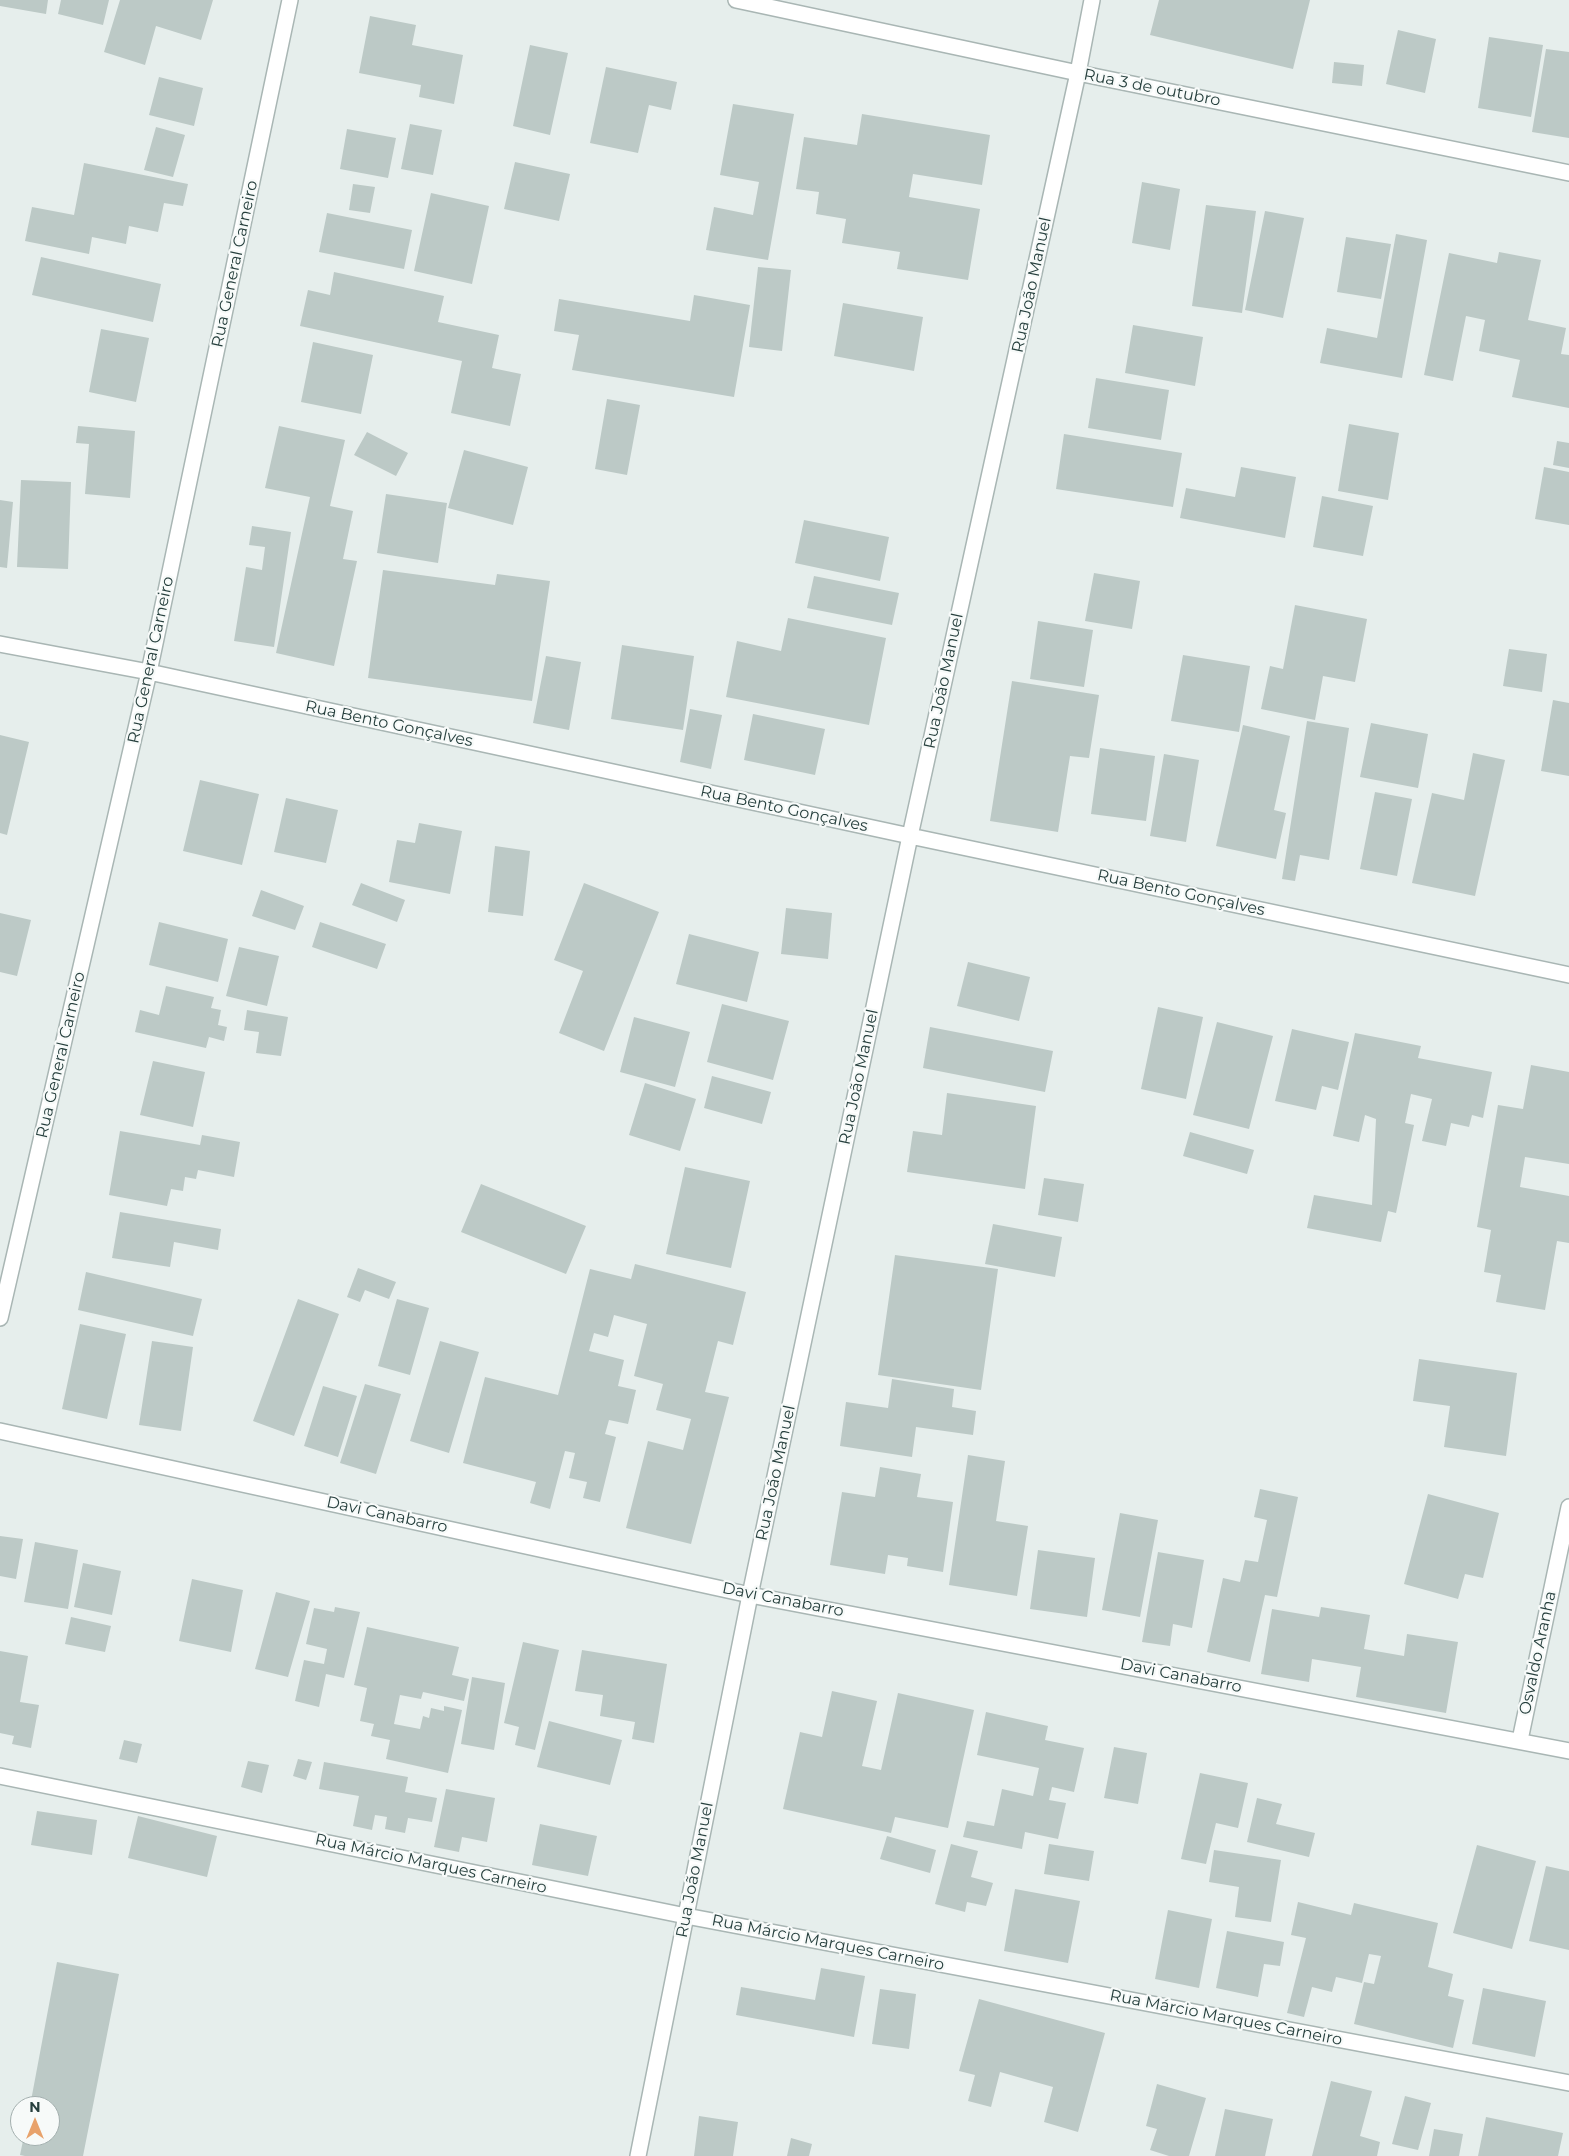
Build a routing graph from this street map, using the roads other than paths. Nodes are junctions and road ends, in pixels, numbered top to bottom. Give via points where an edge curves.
1 (290, 0) edge
2 (736, 0) edge
3 (1092, 0) edge
4 (1078, 74) junction
5 (1569, 173) edge
6 (0, 644) edge
7 (149, 672) junction
8 (910, 836) junction
9 (1569, 975) edge
10 (0, 1318) edge
11 (0, 1431) edge
12 (1569, 1507) edge
13 (750, 1595) junction
14 (1520, 1740) junction
15 (1569, 1751) edge
16 (0, 1776) edge
17 (686, 1916) junction
18 (1569, 2083) edge
19 (638, 2156) edge

1 - 7 street, Rua General Carneiro
2 - 4 street, Rua 3 de outubro
3 - 4 street, Rua João Manuel
4 - 5 street, Rua 3 de outubro
4 - 8 street, Rua João Manuel
6 - 7 street, Rua Bento Gonçalves
7 - 8 street, Rua Bento Gonçalves
7 - 10 street, Rua General Carneiro
8 - 9 street, Rua Bento Gonçalves
8 - 13 street, Rua João Manuel
11 - 13 street, Davi Canabarro
12 - 14 street, Osvaldo Aranha
13 - 14 street, Davi Canabarro
13 - 17 street, Rua João Manuel
14 - 15 street, Davi Canabarro
16 - 17 street, Rua Márcio Marques Carneiro
17 - 18 street, Rua Márcio Marques Carneiro
17 - 19 street, Rua João Manuel

